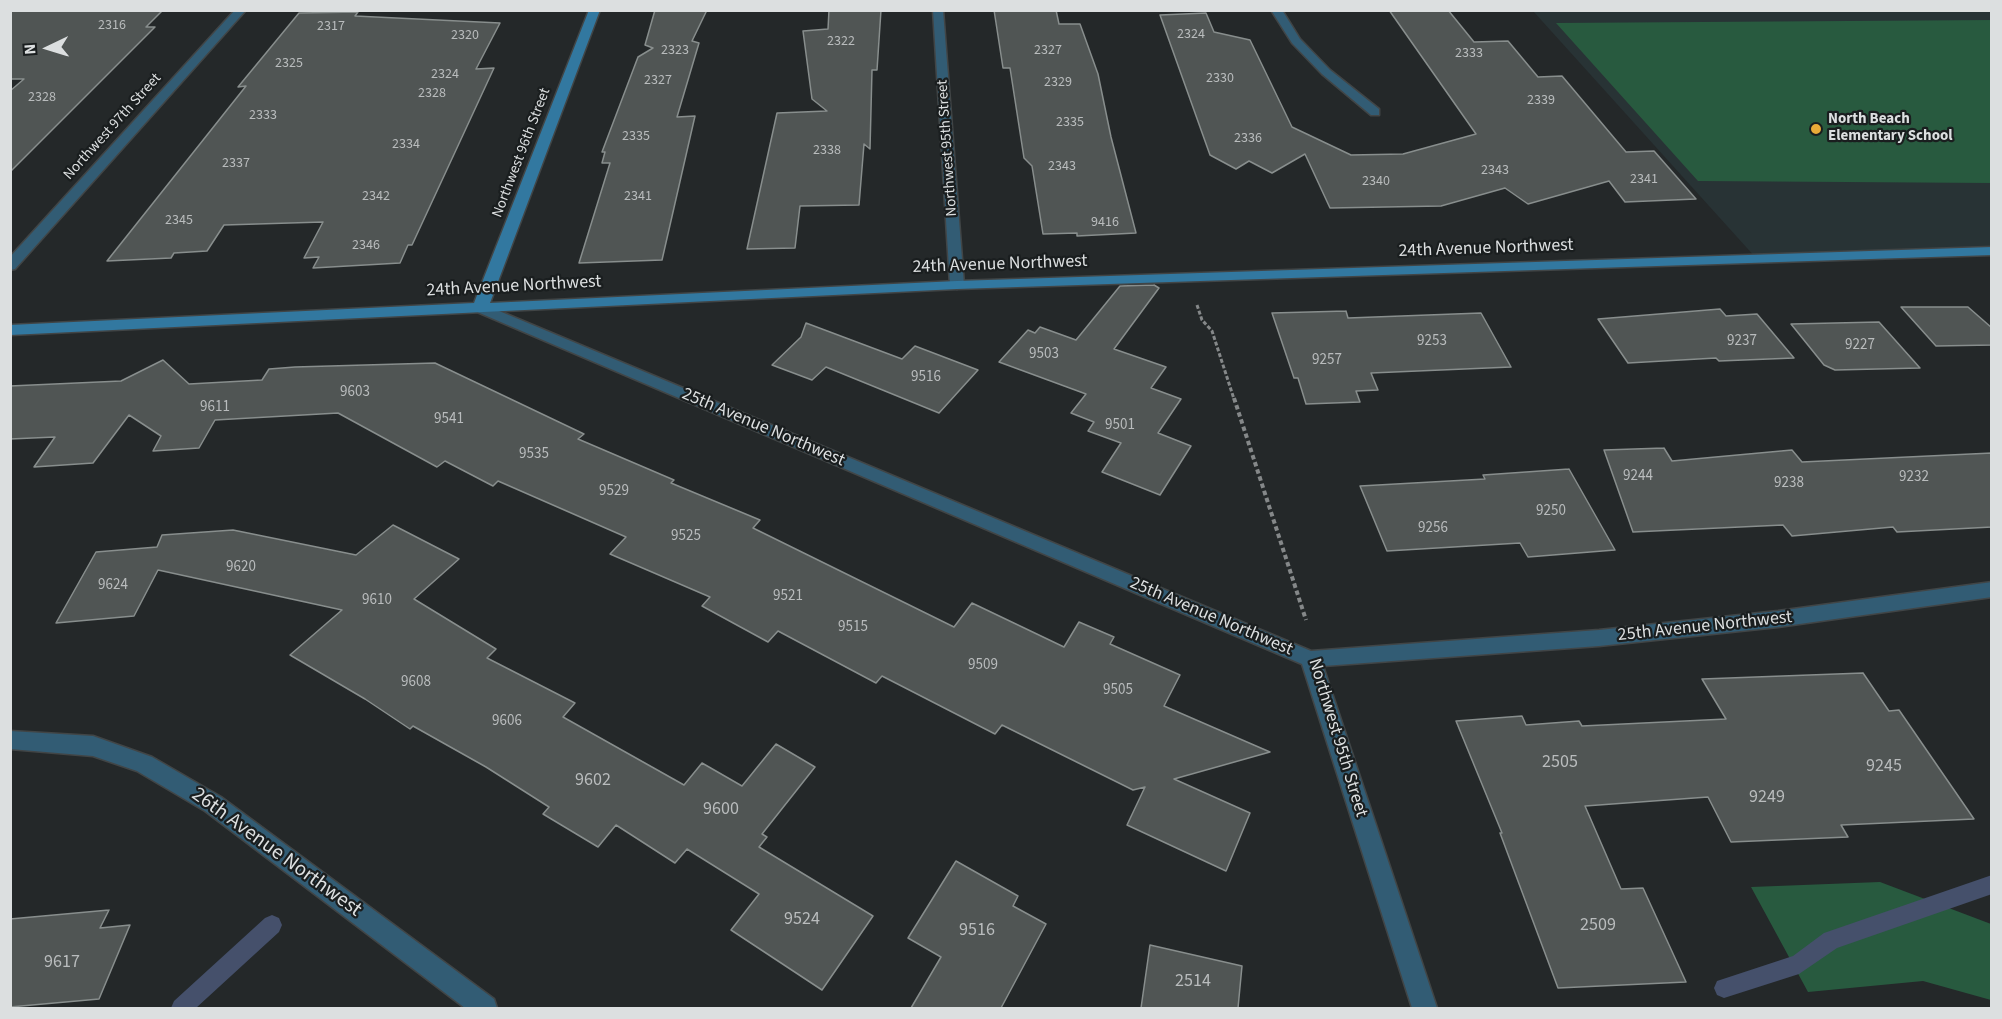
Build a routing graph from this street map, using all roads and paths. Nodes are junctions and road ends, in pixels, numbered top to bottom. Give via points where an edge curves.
1 (241, 10) edge
2 (595, 10) edge
3 (938, 10) edge
4 (1276, 10) edge
5 (1375, 112) dead end
6 (1992, 251) edge
7 (10, 266) edge
8 (957, 285) junction
9 (1195, 299) dead end
10 (480, 308) junction
11 (10, 330) edge
12 (1992, 589) edge
13 (1310, 659) junction
14 (10, 740) edge
15 (485, 1008) edge
16 (1424, 1008) edge

1 - 7 street, Northwest 97th Street
2 - 10 street, Northwest 96th Street
3 - 8 street, Northwest 95th Street
4 - 5 street via 1296,41 1326,72
6 - 8 street, 24th Avenue Northwest
8 - 10 street, 24th Avenue Northwest
9 - 13 path, Northwest 95th Street via 1202,320 1212,331 1312,636
10 - 11 street, 24th Avenue Northwest
10 - 13 street, 25th Avenue Northwest
12 - 13 street, 25th Avenue Northwest via 1778,620 1599,638
13 - 16 street, Northwest 95th Street
14 - 15 street, 26th Avenue Northwest via 93,746 144,764 213,804

